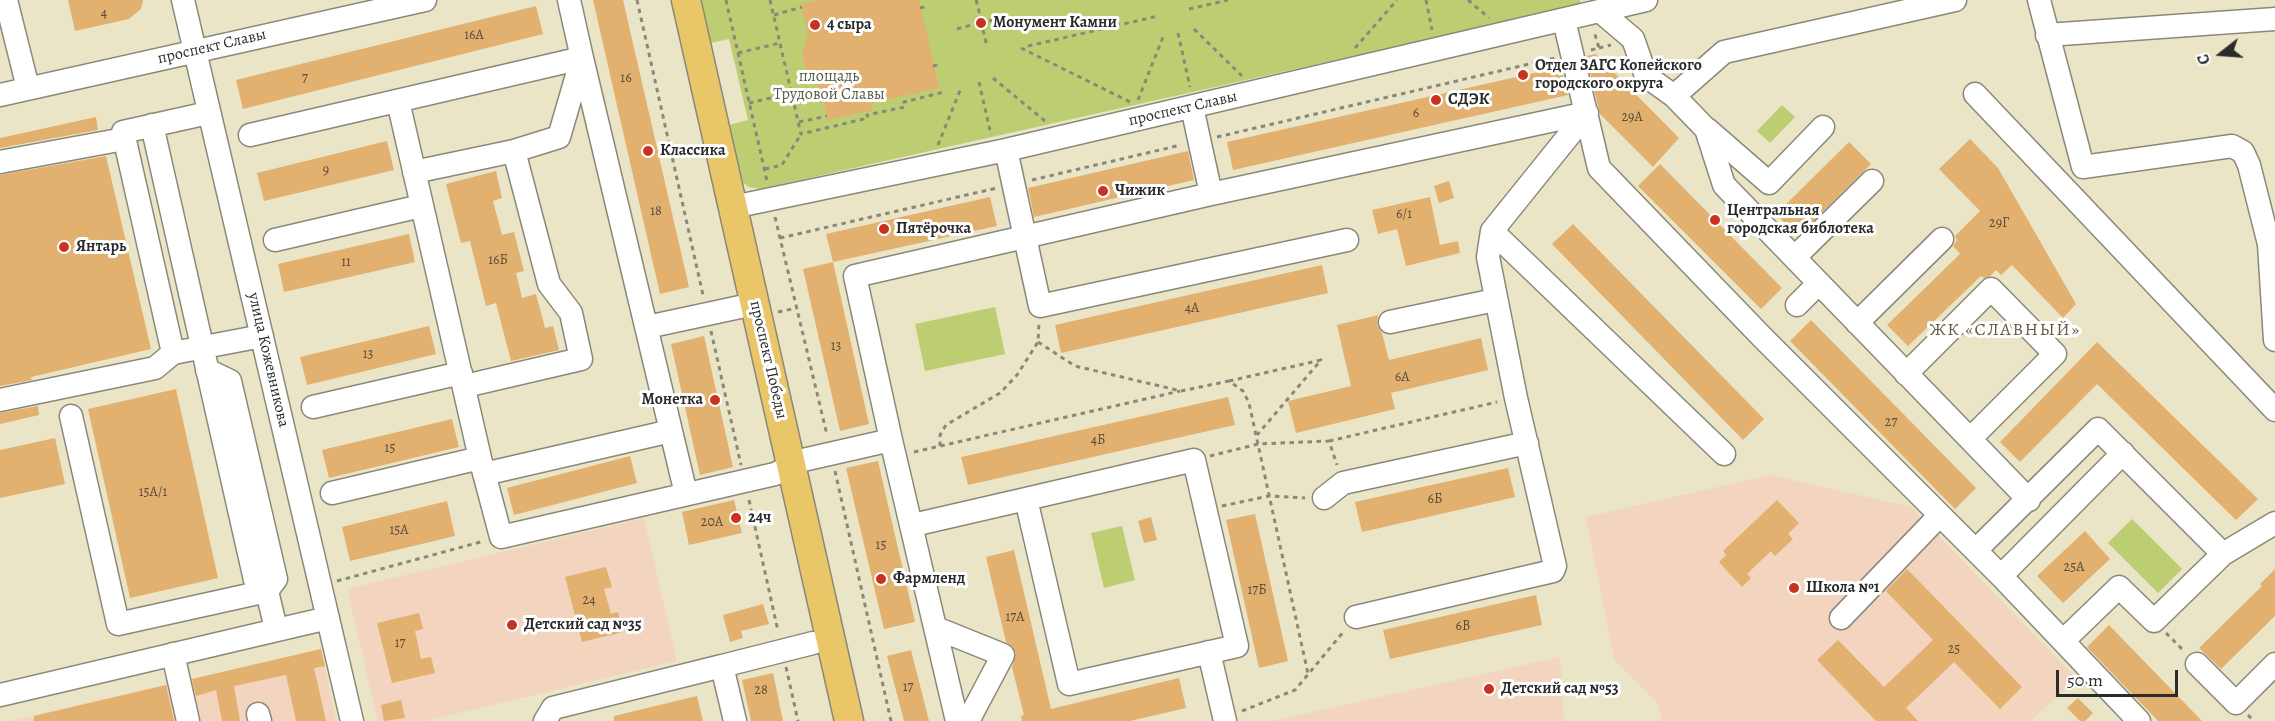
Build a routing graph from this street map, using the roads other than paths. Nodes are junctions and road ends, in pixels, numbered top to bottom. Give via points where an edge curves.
1 (6, 0) edge
2 (183, 0) edge
3 (425, 0) edge
4 (569, 0) edge
5 (671, 0) edge
6 (686, 0) edge
7 (1646, 0) edge
8 (1955, 0) edge
9 (2039, 0) edge
10 (1600, 11) junction
11 (2275, 19) edge
12 (1564, 20) junction
13 (2047, 35) junction
14 (194, 51) junction
15 (582, 58) junction
16 (28, 88) junction
17 (0, 94) edge
18 (1974, 94) dead end
19 (1674, 96) junction
20 (1192, 100) junction
21 (398, 101) junction
22 (208, 113) junction
23 (1587, 113) junction
24 (152, 126) junction
25 (1823, 127) dead end
26 (1706, 129) junction
27 (250, 135) dead end
28 (124, 138) junction
29 (999, 144) junction
30 (514, 151) junction
31 (0, 162) edge
32 (414, 172) junction
33 (1872, 181) dead end
34 (1211, 194) junction
35 (421, 206) junction
36 (725, 208) junction
37 (1492, 231) junction
38 (1025, 237) junction
39 (1942, 239) dead end
40 (275, 240) dead end
41 (1347, 240) dead end
42 (1795, 257) junction
43 (1819, 283) junction
44 (1495, 300) junction
45 (1797, 305) dead end
46 (740, 307) junction
47 (1390, 322) dead end
48 (1857, 323) junction
49 (647, 327) junction
50 (262, 336) junction
51 (2275, 340) edge
52 (202, 348) junction
53 (173, 353) junction
54 (1906, 374) junction
55 (463, 379) junction
56 (0, 400) edge
57 (313, 407) dead end
58 (2275, 410) edge
59 (71, 416) dead end
60 (671, 431) junction
61 (1970, 439) junction
62 (1527, 443) junction
63 (893, 448) junction
64 (2123, 453) junction
65 (1724, 454) dead end
66 (482, 466) junction
67 (784, 470) junction
68 (332, 493) dead end
69 (686, 494) junction
70 (1324, 498) road end
71 (1026, 499) junction
72 (2029, 500) junction
73 (1941, 515) junction
74 (2275, 523) edge
75 (913, 525) junction
76 (1976, 550) junction
77 (2223, 554) junction
78 (2001, 576) junction
79 (263, 592) junction
80 (1356, 617) road end
81 (328, 618) junction
82 (1841, 618) dead end
83 (936, 628) junction
84 (276, 629) junction
85 (2063, 641) junction
86 (813, 643) junction
87 (1209, 652) junction
88 (173, 654) junction
89 (2197, 664) road end
90 (2275, 664) edge
91 (722, 666) junction
92 (0, 695) edge
93 (1224, 720) edge
94 (188, 721) edge
95 (352, 721) edge
96 (545, 721) edge
97 (735, 721) edge
98 (831, 721) edge
99 (849, 721) edge
100 (957, 721) edge
101 (968, 721) edge
102 (2139, 721) edge

1 - 16 street
2 - 14 street, улица Кожевникова
3 - 14 street, проспект Славы
4 - 15 street
5 - 36 main road, проспект Победы
6 - 36 main road, проспект Победы
7 - 10 street, проспект Славы
8 - 19 street via 1724,52
9 - 13 street
10 - 12 street, проспект Славы
10 - 19 street via 1633,39 1646,76
11 - 13 street
12 - 20 street, проспект Славы
12 - 23 street
13 - 51 street via 2083,167 2232,146 2243,152 2269,244
14 - 16 street, проспект Славы
14 - 22 street, улица Кожевникова
15 - 21 street
15 - 30 street via 559,137
15 - 49 street
16 - 17 street, проспект Славы
18 - 58 street
19 - 26 street
20 - 29 street, проспект Славы
20 - 34 street
21 - 27 street
21 - 32 street
22 - 24 street
22 - 50 street, улица Кожевникова
23 - 34 street
23 - 37 street
23 - 73 street via 1599,168
24 - 28 street via 123,132
24 - 52 street
25 - 26 street via 1769,183
26 - 42 street via 1724,185
28 - 31 street
28 - 53 street
29 - 36 street, проспект Славы
29 - 38 street
30 - 32 street
30 - 55 street via 549,284 571,313 581,359
32 - 35 street
33 - 42 street
34 - 38 street
35 - 40 street
35 - 55 street
36 - 46 main road, проспект Победы
36 - 67 main road, проспект Победы
37 - 44 street via 1488,257
37 - 65 street
38 - 41 street via 1040,306
38 - 63 street via 855,276
39 - 48 street
42 - 43 street
43 - 45 street
43 - 48 street
44 - 47 street
44 - 62 street
46 - 49 street
46 - 67 main road, проспект Победы
48 - 54 street
49 - 60 street
50 - 52 street
50 - 81 street, улица Кожевникова
52 - 53 street
52 - 79 street via 207,370 230,381 276,579
53 - 56 street via 155,368
54 - 61 street
54 - 61 street via 1991,289 2055,354
55 - 57 street
55 - 66 street
59 - 79 street via 118,624
60 - 66 street
60 - 69 street
61 - 72 street
62 - 70 street via 1343,483
62 - 80 street via 1555,566 1552,571
63 - 67 street via 831,452
63 - 75 street
64 - 72 street via 2098,429
64 - 77 street
64 - 78 street
66 - 68 street
66 - 69 street via 501,537
67 - 69 street
67 - 86 main road, проспект Победы
67 - 99 main road, проспект Победы
71 - 75 street
71 - 87 street via 1069,684
71 - 87 street via 1194,460 1237,645
72 - 76 street
73 - 76 street
73 - 82 street
74 - 77 street
75 - 83 street
76 - 78 street
77 - 85 street via 2154,621 2119,587
78 - 85 street
79 - 84 street
81 - 84 street
81 - 95 street, улица Кожевникова
83 - 100 street
83 - 101 street via 1003,655
84 - 88 street
85 - 102 street
86 - 91 street
86 - 98 main road, проспект Победы
87 - 93 street
88 - 92 street
88 - 94 street
89 - 90 street via 2236,703
91 - 96 street via 553,708
91 - 97 street

